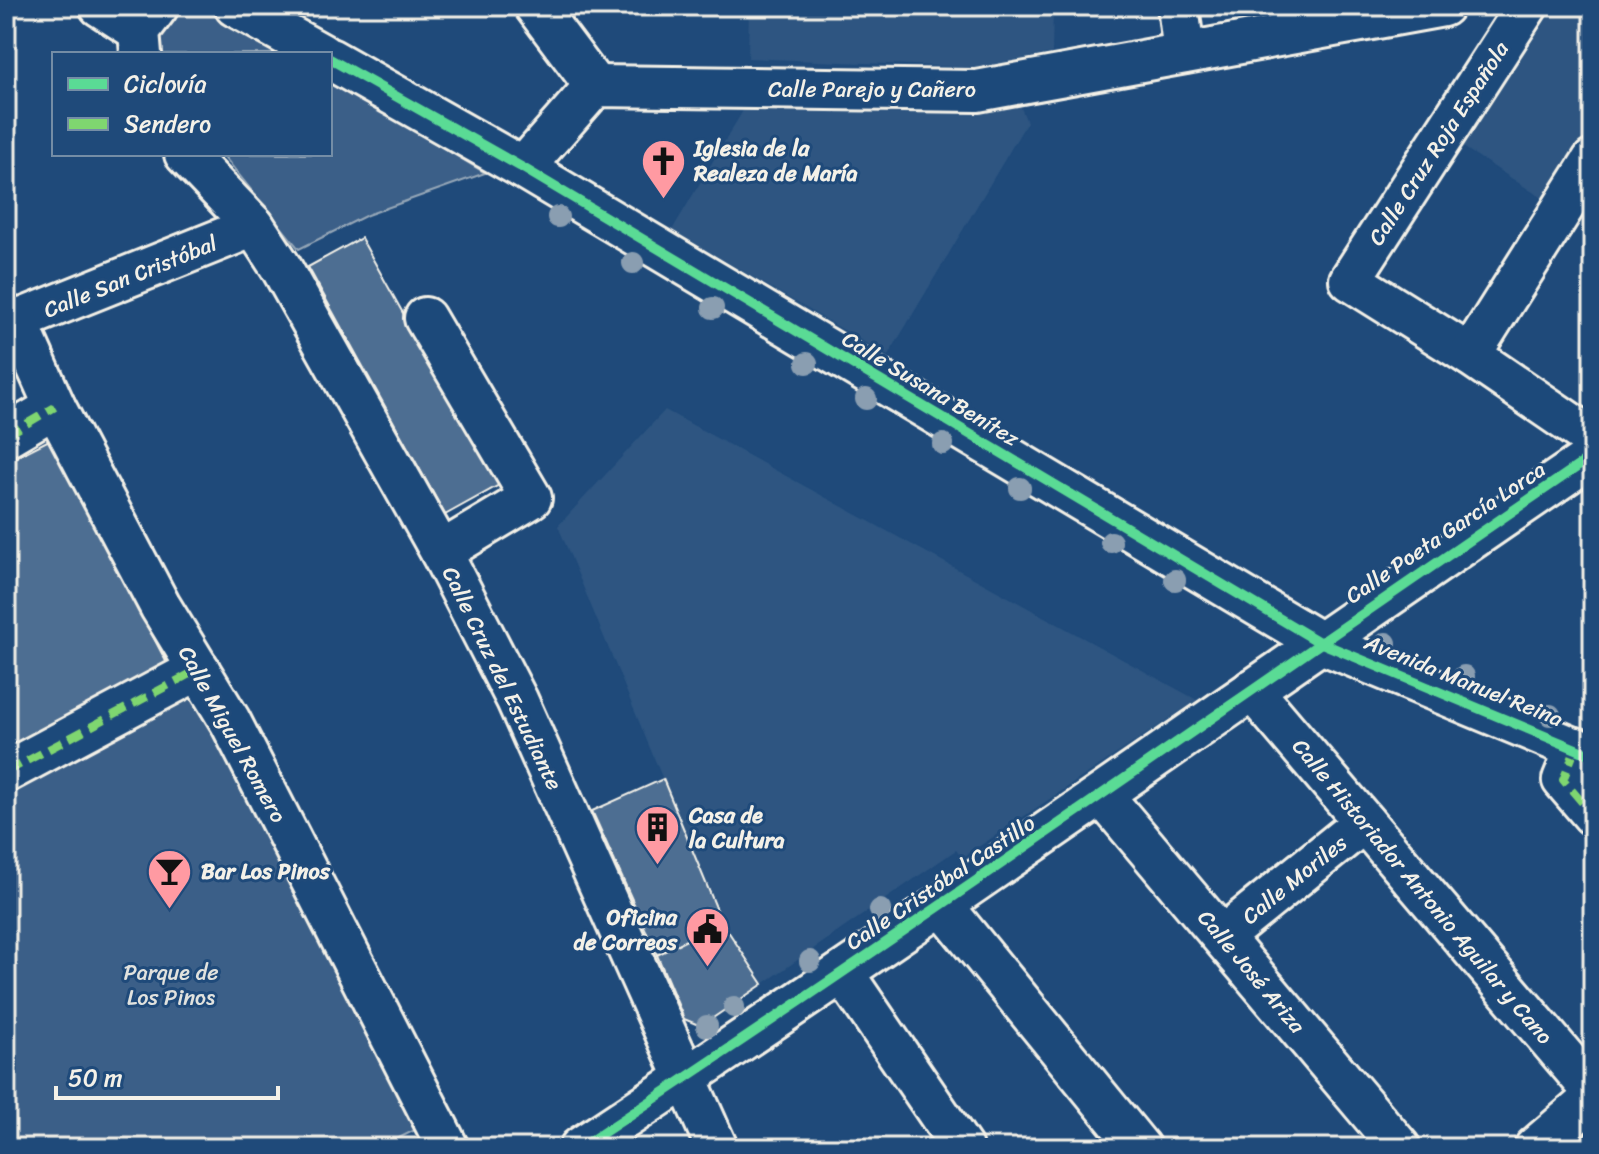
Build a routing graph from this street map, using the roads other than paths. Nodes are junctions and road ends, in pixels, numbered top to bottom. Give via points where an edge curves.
1 (100, 6) edge
2 (235, 6) edge
3 (535, 6) edge
4 (1178, 6) edge
5 (1443, 6) edge
6 (1527, 6) edge
7 (146, 30) edge
8 (317, 52) edge
9 (1184, 53) junction
10 (332, 60) edge
11 (595, 86) junction
12 (187, 156) edge
13 (1593, 160) edge
14 (523, 168) junction
15 (254, 226) junction
16 (12, 318) edge
17 (425, 318) dead end
18 (1470, 355) junction
19 (55, 407) junction
20 (6, 436) edge
21 (1593, 439) edge
22 (1593, 456) edge
23 (441, 552) junction
24 (1319, 642) junction
25 (199, 669) junction
26 (1252, 690) junction
27 (1585, 752) edge
28 (6, 772) edge
29 (1102, 795) junction
30 (1593, 815) edge
31 (1364, 822) junction
32 (942, 905) junction
33 (1223, 936) junction
34 (843, 973) junction
35 (687, 1078) junction
36 (1593, 1091) edge
37 (1593, 1098) edge
38 (448, 1148) edge
39 (580, 1148) edge
40 (717, 1148) edge
41 (962, 1148) edge
42 (1140, 1148) edge
43 (1400, 1148) edge
44 (1535, 1148) edge

1 - 7 street
2 - 8 street
3 - 11 street
4 - 9 street
5 - 9 street, Calle Parejo y Cañero
6 - 18 street, Calle Cruz Roja Española via 1350,280
9 - 11 street, Calle Parejo y Cañero via 977,91
10 - 14 street, Calle Susana Benítez
11 - 14 street
12 - 15 street, Calle Cruz del Estudiante
13 - 18 street
14 - 24 street, Calle Susana Benítez
15 - 16 street, Calle San Cristóbal
15 - 23 street, Calle Cruz del Estudiante
16 - 19 street, Calle Miguel Romero
17 - 23 street via 531,498
18 - 21 street
19 - 20 street
19 - 25 street, Calle Miguel Romero
22 - 24 street, Calle Poeta García Lorca
23 - 35 street, Calle Cruz del Estudiante via 517,700
24 - 26 street, Calle Cristóbal Castillo
24 - 27 street, Avenida Manuel Reina
25 - 28 street
25 - 38 street, Calle Miguel Romero
26 - 29 street, Calle Cristóbal Castillo
26 - 31 street, Calle Historiador Antonio Aguilar y Cano
27 - 30 street via 1563,780
29 - 32 street, Calle Cristóbal Castillo
29 - 33 street, Calle José Ariza
31 - 33 street, Calle Moriles
31 - 36 street, Calle Historiador Antonio Aguilar y Cano
32 - 34 street, Calle Cristóbal Castillo
32 - 42 street
33 - 43 street, Calle José Ariza
34 - 35 street, Calle Cristóbal Castillo
34 - 41 street
35 - 39 street, Calle Cristóbal Castillo
35 - 40 street, Calle Cruz del Estudiante
37 - 44 street

